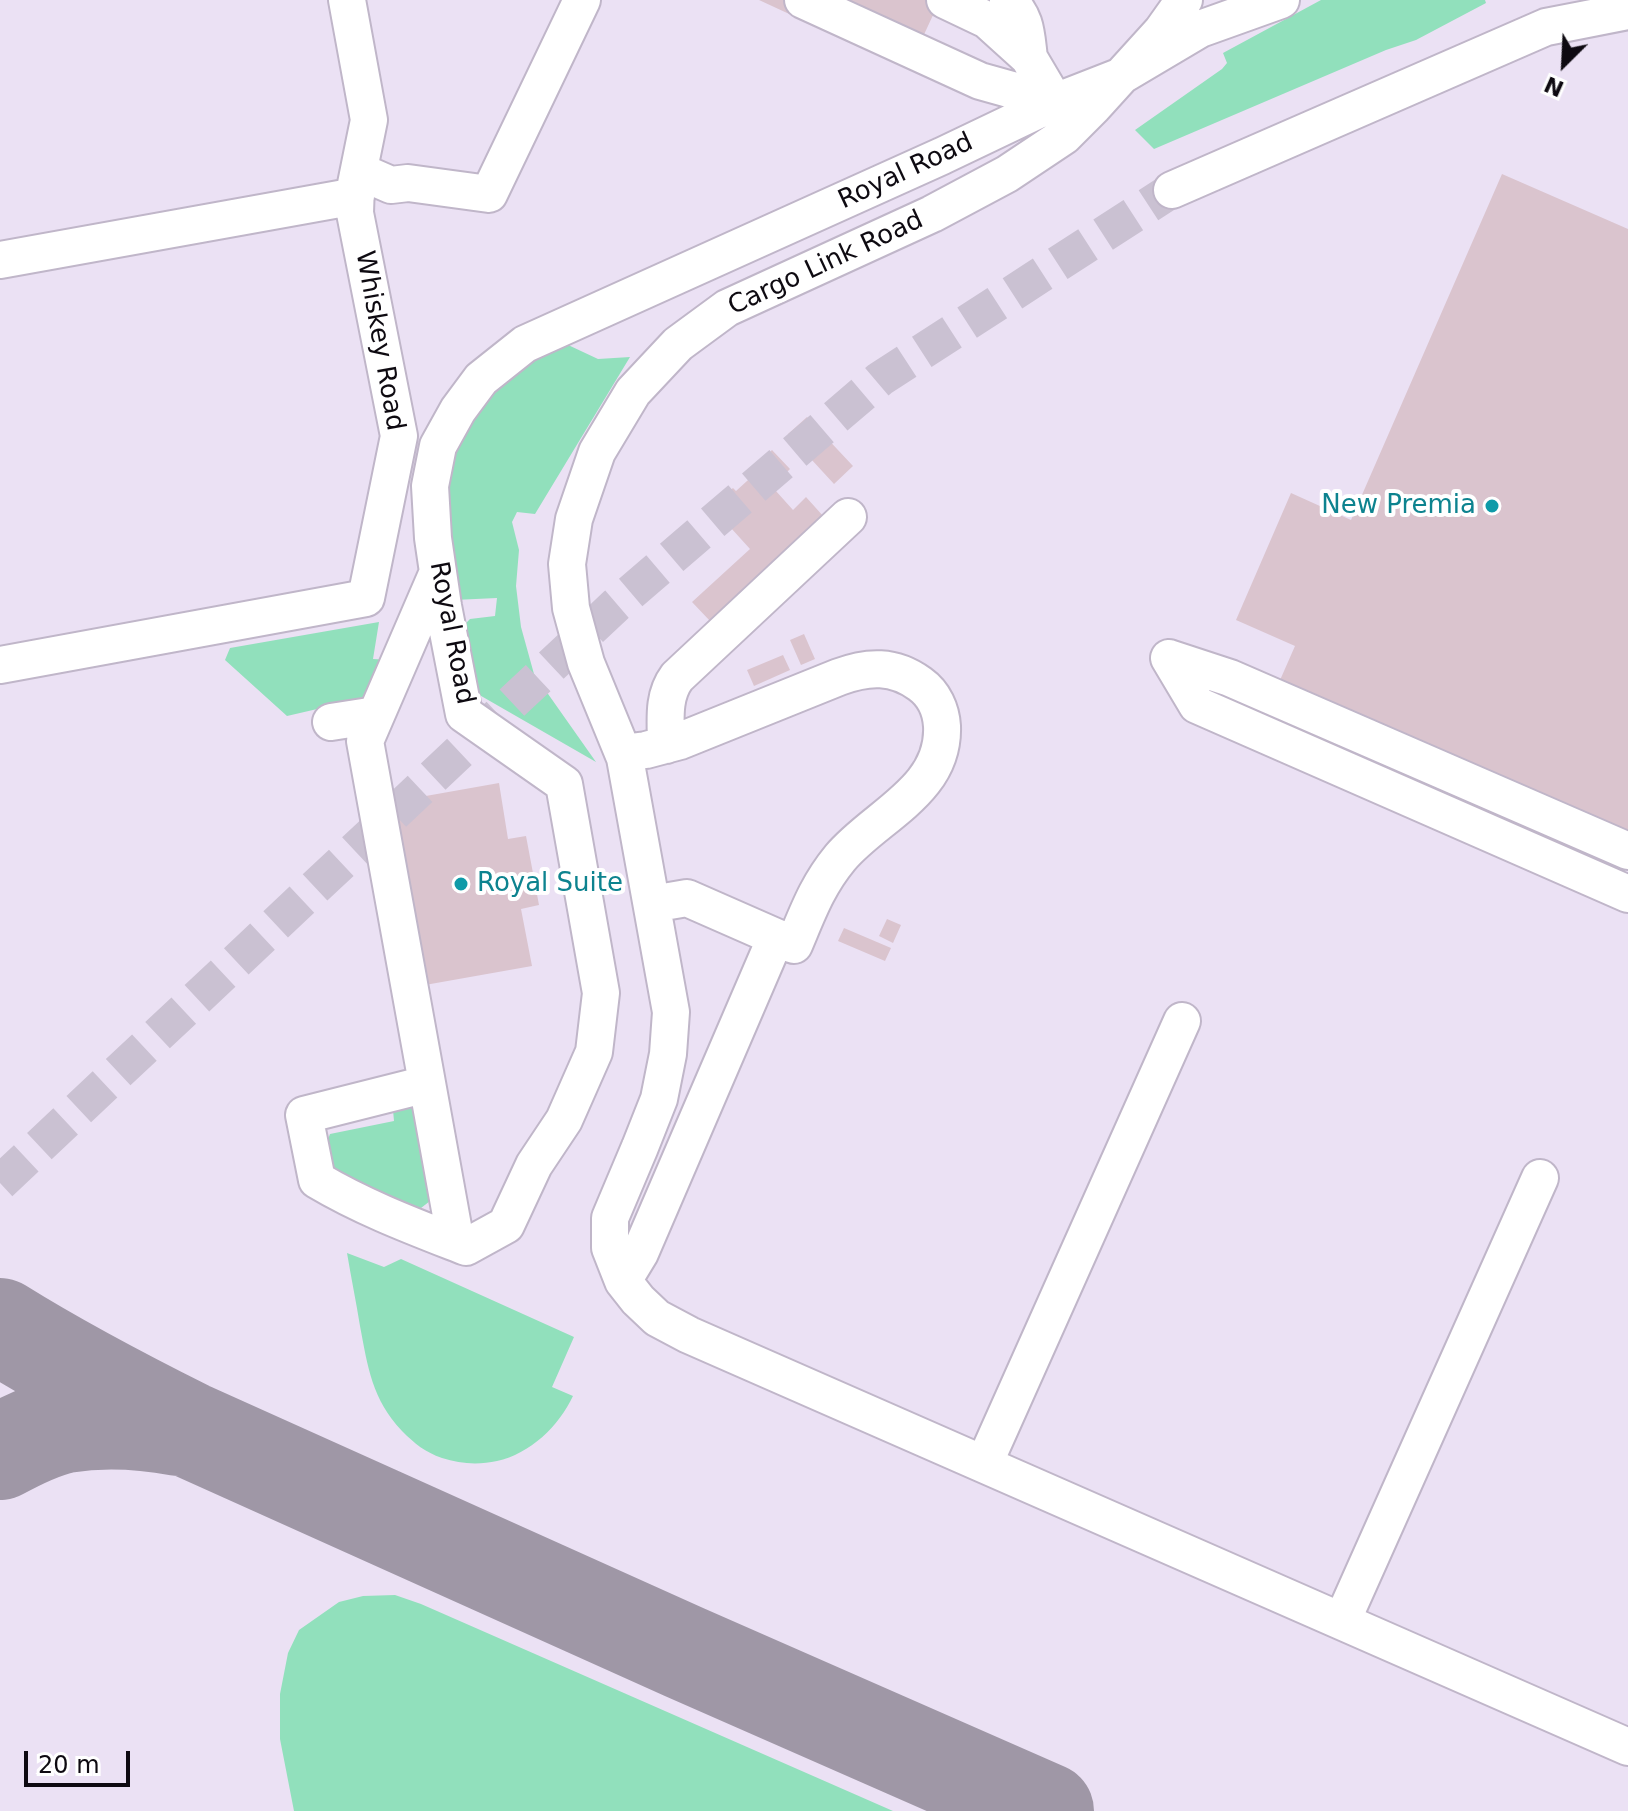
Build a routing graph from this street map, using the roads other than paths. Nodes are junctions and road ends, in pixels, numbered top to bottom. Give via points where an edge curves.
1 (347, 0) edge
2 (582, 0) edge
3 (803, 0) edge
4 (945, 0) edge
5 (1008, 0) edge
6 (1281, 0) edge
7 (1628, 11) edge
8 (1544, 14) edge
9 (1192, 15) edge
10 (1029, 58) junction
11 (1060, 119) junction
12 (357, 183) junction
13 (1172, 190) tunnel mouth
14 (0, 260) edge
15 (848, 517) dead end
16 (438, 572) junction
17 (0, 665) edge
18 (376, 715) junction
19 (331, 722) dead end
20 (666, 745) junction
21 (623, 753) junction
22 (1628, 851) edge
23 (1628, 894) edge
24 (652, 904) junction
25 (776, 937) junction
26 (1182, 1021) dead end
27 (427, 1084) junction
28 (1540, 1178) dead end
29 (456, 1243) junction
30 (623, 1281) junction
31 (984, 1464) junction
32 (1342, 1621) junction
33 (1628, 1747) edge

1 - 12 lane, Whiskey Road via 369,120
2 - 12 lane via 489,194 408,183
3 - 11 lane
4 - 10 lane via 987,20
5 - 10 lane via 1025,25
6 - 9 lane, Royal Road
7 - 8 lane
8 - 13 lane
9 - 11 lane, Royal Road
10 - 11 lane
11 - 16 lane, Royal Road via 942,156 525,344 481,379 438,446 430,486
11 - 21 lane, Cargo Link Road via 1007,174 727,308 678,344 633,392 597,452 574,519 567,564 571,608 586,663
12 - 14 lane
12 - 17 lane, Whiskey Road via 355,213 399,436 366,598
15 - 20 lane via 671,685
16 - 18 lane
16 - 29 lane, Royal Road via 464,714 564,784 601,993 594,1052 564,1120 534,1165 506,1225 466,1247
18 - 19 lane
18 - 27 lane via 365,741
20 - 21 lane
20 - 25 lane via 866,669 896,670 926,688 935,700 942,735 921,786 834,865 817,890 794,945
21 - 24 lane, Cargo Link Road
22 - 23 lane via 1230,678 1169,658 1197,705
24 - 25 lane via 687,898
24 - 30 lane, Cargo Link Road via 671,1012 668,1054 659,1099 610,1218 610,1248
25 - 30 lane via 640,1253
26 - 31 lane
27 - 29 lane
27 - 29 lane via 304,1115 317,1180
28 - 32 lane
30 - 31 lane via 657,1318 689,1335
31 - 32 lane
32 - 33 lane

